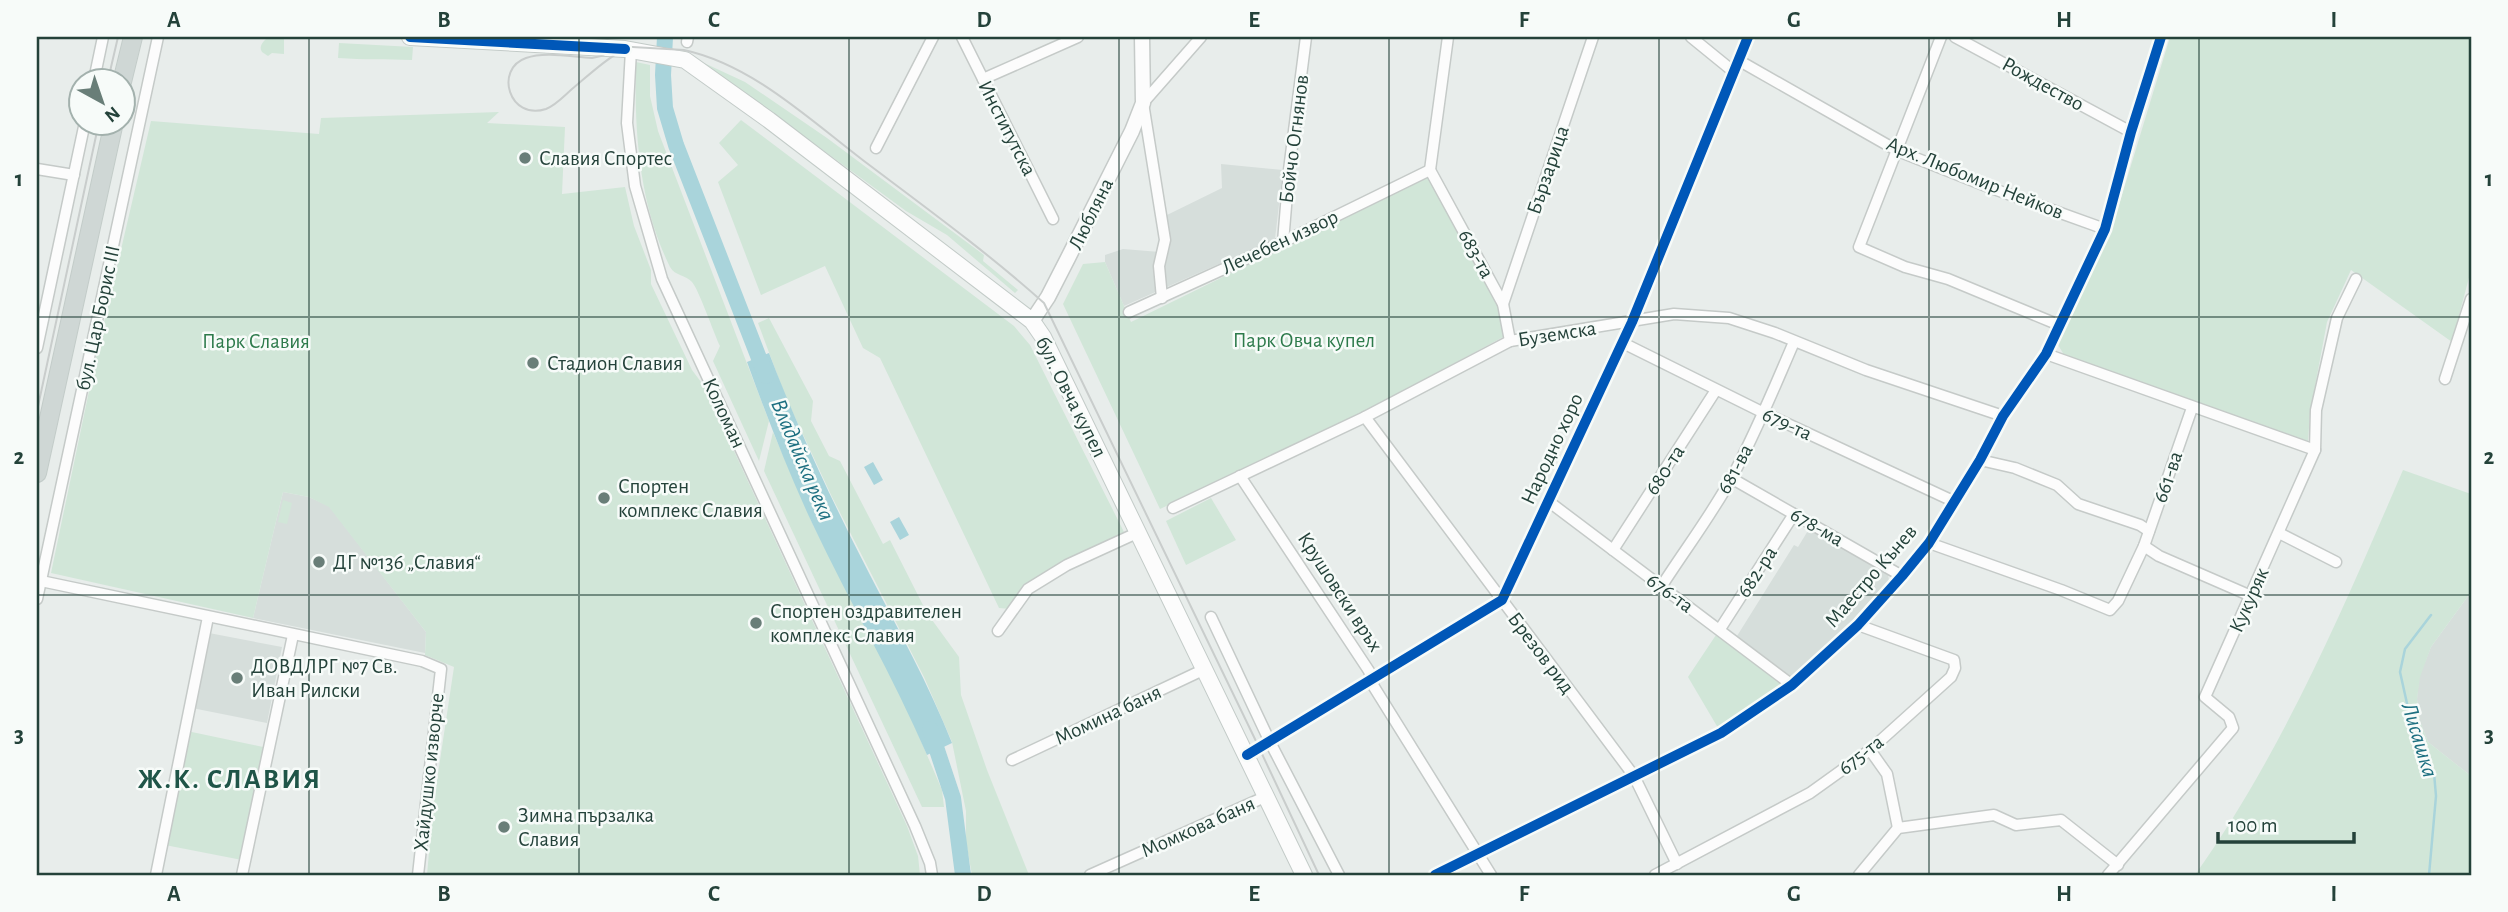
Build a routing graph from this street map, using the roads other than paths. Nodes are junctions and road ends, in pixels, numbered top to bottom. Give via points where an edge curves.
1 (103, 37) edge
2 (133, 37) edge
3 (158, 37) edge
4 (411, 37) edge
5 (582, 37) edge
6 (933, 37) edge
7 (962, 37) edge
8 (1078, 37) edge
9 (1142, 37) edge
10 (1201, 37) edge
11 (1307, 37) edge
12 (1448, 37) edge
13 (1593, 37) edge
14 (1691, 37) edge
15 (1748, 37) edge
16 (1941, 37) edge
17 (1955, 37) edge
18 (2161, 37) edge
19 (538, 40) edge
20 (639, 51) junction
21 (1738, 60) junction
22 (97, 66) edge
23 (126, 66) edge
24 (1734, 72) junction
25 (983, 79) junction
26 (1143, 103) junction
27 (2131, 132) junction
28 (82, 136) edge
29 (111, 136) edge
30 (876, 148) dead end
31 (1898, 151) junction
32 (37, 169) edge
33 (1430, 170) junction
34 (74, 175) junction
35 (1054, 219) dead end
36 (2105, 229) junction
37 (1283, 242) junction
38 (2356, 279) dead end
39 (1162, 298) junction
40 (2471, 299) edge
41 (1503, 304) junction
42 (1129, 312) dead end
43 (1032, 321) junction
44 (1632, 322) junction
45 (2059, 325) junction
46 (1510, 341) junction
47 (1794, 342) junction
48 (1623, 343) junction
49 (37, 348) edge
50 (2046, 355) junction
51 (2445, 379) dead end
52 (1716, 390) junction
53 (2193, 408) junction
54 (1764, 413) junction
55 (2003, 416) junction
56 (1365, 417) junction
57 (2315, 450) junction
58 (1980, 460) junction
59 (37, 472) edge
60 (1240, 476) junction
61 (1731, 478) junction
62 (1548, 501) junction
63 (1953, 501) junction
64 (1173, 508) dead end
65 (1794, 514) junction
66 (2149, 531) junction
67 (1139, 532) junction
68 (2279, 533) junction
69 (1928, 544) junction
70 (2144, 546) junction
71 (1613, 550) junction
72 (2336, 562) dead end
73 (1902, 576) junction
74 (41, 581) junction
75 (1661, 587) junction
76 (2251, 596) junction
77 (37, 598) edge
78 (1502, 600) junction
79 (208, 617) junction
80 (1211, 617) dead end
81 (1858, 625) junction
82 (1720, 629) junction
83 (998, 632) dead end
84 (293, 635) junction
85 (1205, 669) junction
86 (1372, 679) junction
87 (1792, 685) junction
88 (1270, 742) junction
89 (1870, 750) junction
90 (1247, 755) junction
91 (1012, 760) dead end
92 (1634, 776) junction
93 (1267, 796) junction
94 (1898, 828) junction
95 (1477, 853) junction
96 (1677, 864) junction
97 (2118, 865) junction
98 (156, 875) edge
99 (242, 875) edge
100 (418, 875) edge
101 (932, 875) edge
102 (1090, 875) edge
103 (1304, 875) edge
104 (1339, 875) edge
105 (1435, 875) edge
106 (1491, 875) edge
107 (1656, 875) edge
108 (1859, 875) edge
109 (2109, 875) edge

1 - 22 street
2 - 23 main road
3 - 74 street, бул. Цар Борис III
4 - 19 main road, бул. Овча купел
5 - 20 main road, бул. Овча купел via 611,39
6 - 30 street
7 - 25 street, Институтска
8 - 25 street
9 - 26 street, Любляна
10 - 26 street
11 - 37 street, Бойчо Огнянов
12 - 33 street
13 - 41 street, Бързарица
14 - 24 street
15 - 21 street, Народно хоро
16 - 31 street
17 - 27 street, Рождество
18 - 27 street, Маестро Кънев
19 - 20 main road, бул. Овча купел
20 - 43 main road, бул. Овча купел via 697,66
20 - 101 street, Коломан via 627,123 635,186 662,279 915,825
21 - 24 street, Народно хоро
21 - 31 street, Арх. Любомир Нейков
24 - 44 street, Народно хоро
25 - 35 street, Институтска
26 - 39 street, Любляна via 1165,240 1159,266
26 - 43 street, Любляна
27 - 36 street, Маестро Кънев
28 - 34 street
29 - 59 main road, бул. Цар Борис III
31 - 36 street, Арх. Любомир Нейков
31 - 45 street via 1859,247
32 - 34 street
33 - 37 street, Лечебен извор
33 - 41 street, 683-та
34 - 49 street
36 - 45 street, Маестро Кънев
37 - 39 street, Лечебен извор
38 - 57 street, Кукуряк via 2337,318 2315,410
39 - 42 street, Лечебен извор
40 - 51 street
41 - 46 street, 683-та
43 - 67 main road, бул. Овча купел
44 - 46 street, Буземска
44 - 47 street, Буземска via 1674,314 1729,318
44 - 48 street, Народно хоро
45 - 50 street, Маестро Кънев
46 - 56 street, Буземска
47 - 54 street, 681-ва
47 - 55 street, Буземска
48 - 52 street, 679-та
48 - 62 street, Народно хоро
50 - 53 street
50 - 55 street, Маестро Кънев
52 - 54 street, 679-та
52 - 71 street, 680-та
53 - 57 street
53 - 66 street, 661-ва
54 - 61 street, 681-ва
54 - 63 street, 679-та
55 - 58 street, Маестро Кънев
56 - 60 street, Буземска
56 - 78 street, Брезов рид
57 - 68 street, Кукуряк
58 - 63 street, Маестро Кънев
58 - 66 street via 2057,485 2078,504
60 - 64 street, Буземска
60 - 86 street, Крушовски връх
61 - 65 street, 678-ма
61 - 75 street, 681-ва
62 - 71 street, 676-та
62 - 78 street, Народно хоро
63 - 69 street, Маестро Кънев
65 - 73 street, 678-ма
65 - 82 street, 682-ра
66 - 70 street, 661-ва
67 - 83 street via 1067,565 1028,589
67 - 85 main road, бул. Овча купел
68 - 72 street
68 - 76 street, Кукуряк
69 - 70 street, 661-ва via 2110,610
69 - 73 street, Маестро Кънев
70 - 76 street
71 - 75 street, 676-та
73 - 81 street, Маестро Кънев
74 - 77 street, бул. Цар Борис III
74 - 79 street
75 - 82 street, 676-та
76 - 97 street, Кукуряк via 2205,697 2229,717 2233,728
78 - 86 street
78 - 92 street, Брезов рид
79 - 84 street
79 - 98 street
80 - 88 street
81 - 87 street, Маестро Кънев
81 - 89 street, 675-та via 1954,660 1955,668 1951,677
82 - 87 street, 676-та
84 - 99 street
84 - 100 street, Хайдушко изворче via 422,661 441,669
85 - 90 main road, бул. Овча купел
85 - 91 street, Момина баня
86 - 88 street
86 - 95 street, Крушовски връх
87 - 92 street, Маестро Кънев via 1721,733
88 - 90 street
88 - 104 street
89 - 94 street via 1887,775
89 - 96 street, 675-та via 1810,793
90 - 93 main road, бул. Овча купел
92 - 95 street, Маестро Кънев
92 - 96 street, Брезов рид
93 - 102 street, Момкова баня
93 - 103 main road, бул. Овча купел
94 - 97 street via 1994,815 2016,825 2056,819
94 - 108 street
95 - 105 street, Маестро Кънев
95 - 106 street, Крушовски връх
96 - 107 street, 675-та
97 - 109 street, Кукуряк

